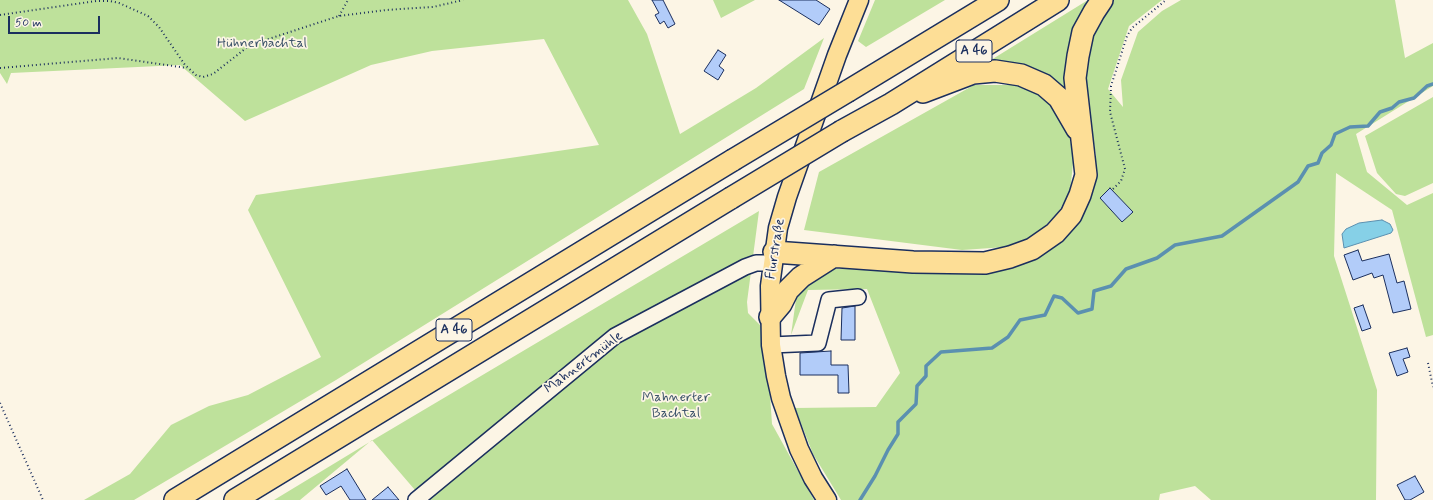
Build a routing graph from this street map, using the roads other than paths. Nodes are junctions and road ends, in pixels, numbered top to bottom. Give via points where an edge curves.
1 (859, 0) edge
2 (1058, 0) edge
3 (1102, 0) edge
4 (991, 3) edge
5 (891, 104) junction
6 (1082, 139) junction
7 (834, 256) junction
8 (773, 258) junction
9 (858, 297) dead end
10 (770, 317) junction
11 (771, 345) junction
12 (175, 500) edge
13 (235, 500) edge
14 (416, 500) edge
15 (827, 500) edge

1 - 8 main road, Flurstraße via 787,197
2 - 5 highway, A 46
3 - 6 highway via 1084,32 1078,56 1075,78
4 - 12 highway, A 46, bridge
5 - 6 highway via 973,73 995,71 1015,74 1044,85 1059,98
5 - 13 highway, A 46, bridge via 731,198
6 - 7 highway via 1086,175 1080,195 1070,215 1055,233 1032,249 985,263 913,262
7 - 8 highway
7 - 10 highway via 801,277 788,290
8 - 10 main road, Flurstraße
8 - 14 lane, Mahnertmühle via 745,267 614,336
9 - 11 lane via 829,300 818,343
10 - 11 main road, Flurstraße
11 - 15 main road, Flurstraße via 776,376 799,449

